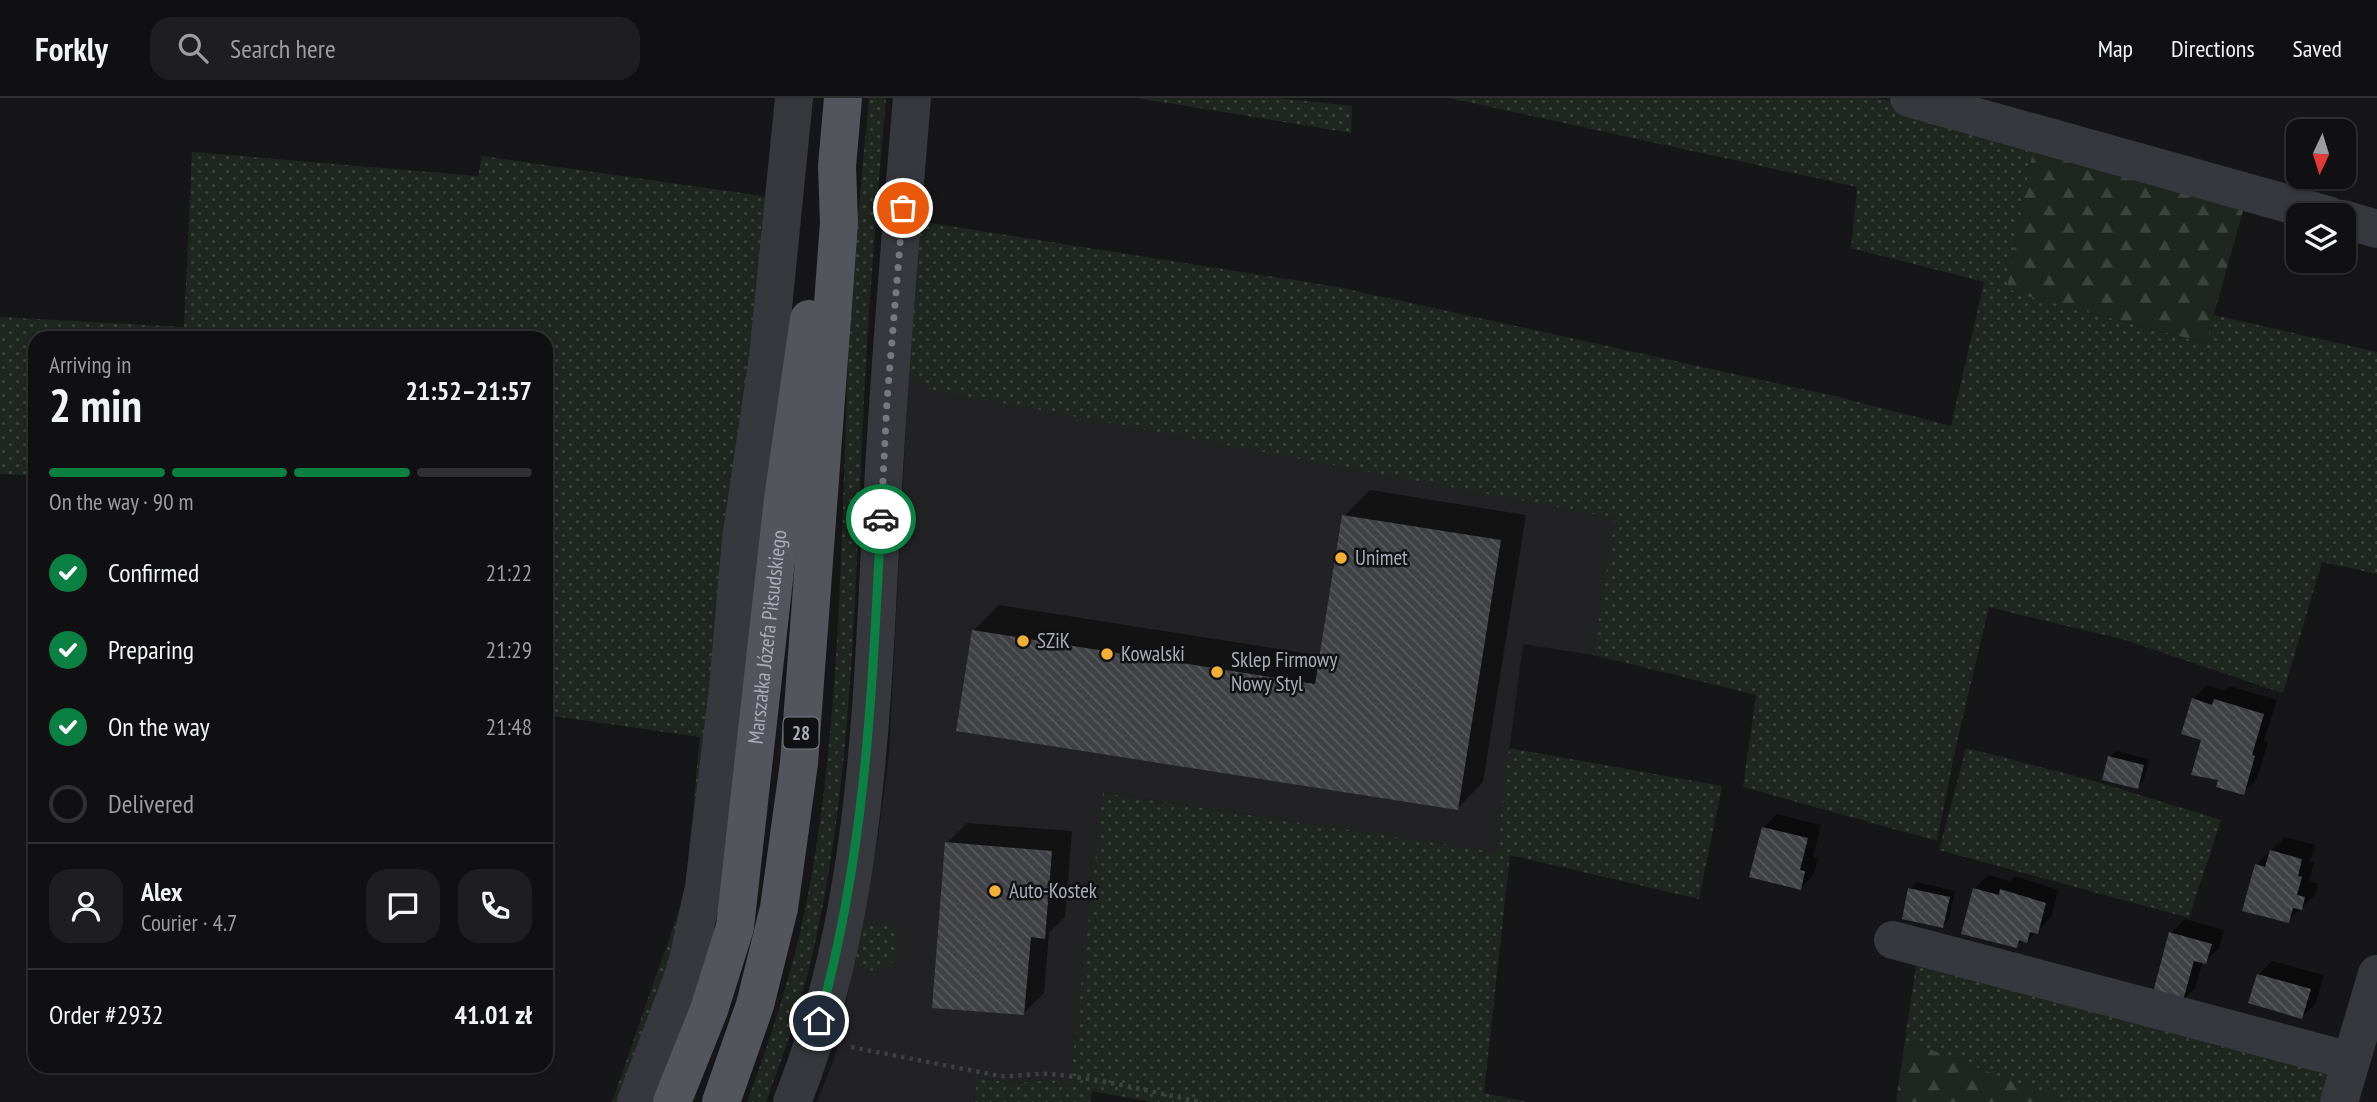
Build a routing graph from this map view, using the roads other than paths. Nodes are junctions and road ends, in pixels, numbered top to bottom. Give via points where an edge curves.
1 (794, 98) edge
2 (843, 98) edge
3 (912, 98) edge
4 (1909, 98) edge
5 (837, 166) junction
6 (2286, 203) edge
7 (2356, 223) edge
8 (2377, 229) edge
9 (1893, 940) dead end
10 (2377, 974) edge
11 (2351, 1061) junction
12 (636, 1102) edge
13 (672, 1102) edge
14 (721, 1102) edge
15 (792, 1102) edge
16 (2339, 1102) edge

1 - 12 street via 768,357 741,539 704,887 686,969
2 - 5 main road, Marszałka Józefa Piłsudskiego / 28
3 - 15 street via 887,401 871,723 859,829 830,983
4 - 6 street
5 - 13 main road, Marszałka Józefa Piłsudskiego / 28 via 823,223 783,499 735,928
5 - 14 main road, Marszałka Józefa Piłsudskiego / 28 via 839,223 799,763 779,908 755,1005
7 - 8 street
9 - 11 street
10 - 11 street
11 - 16 street

